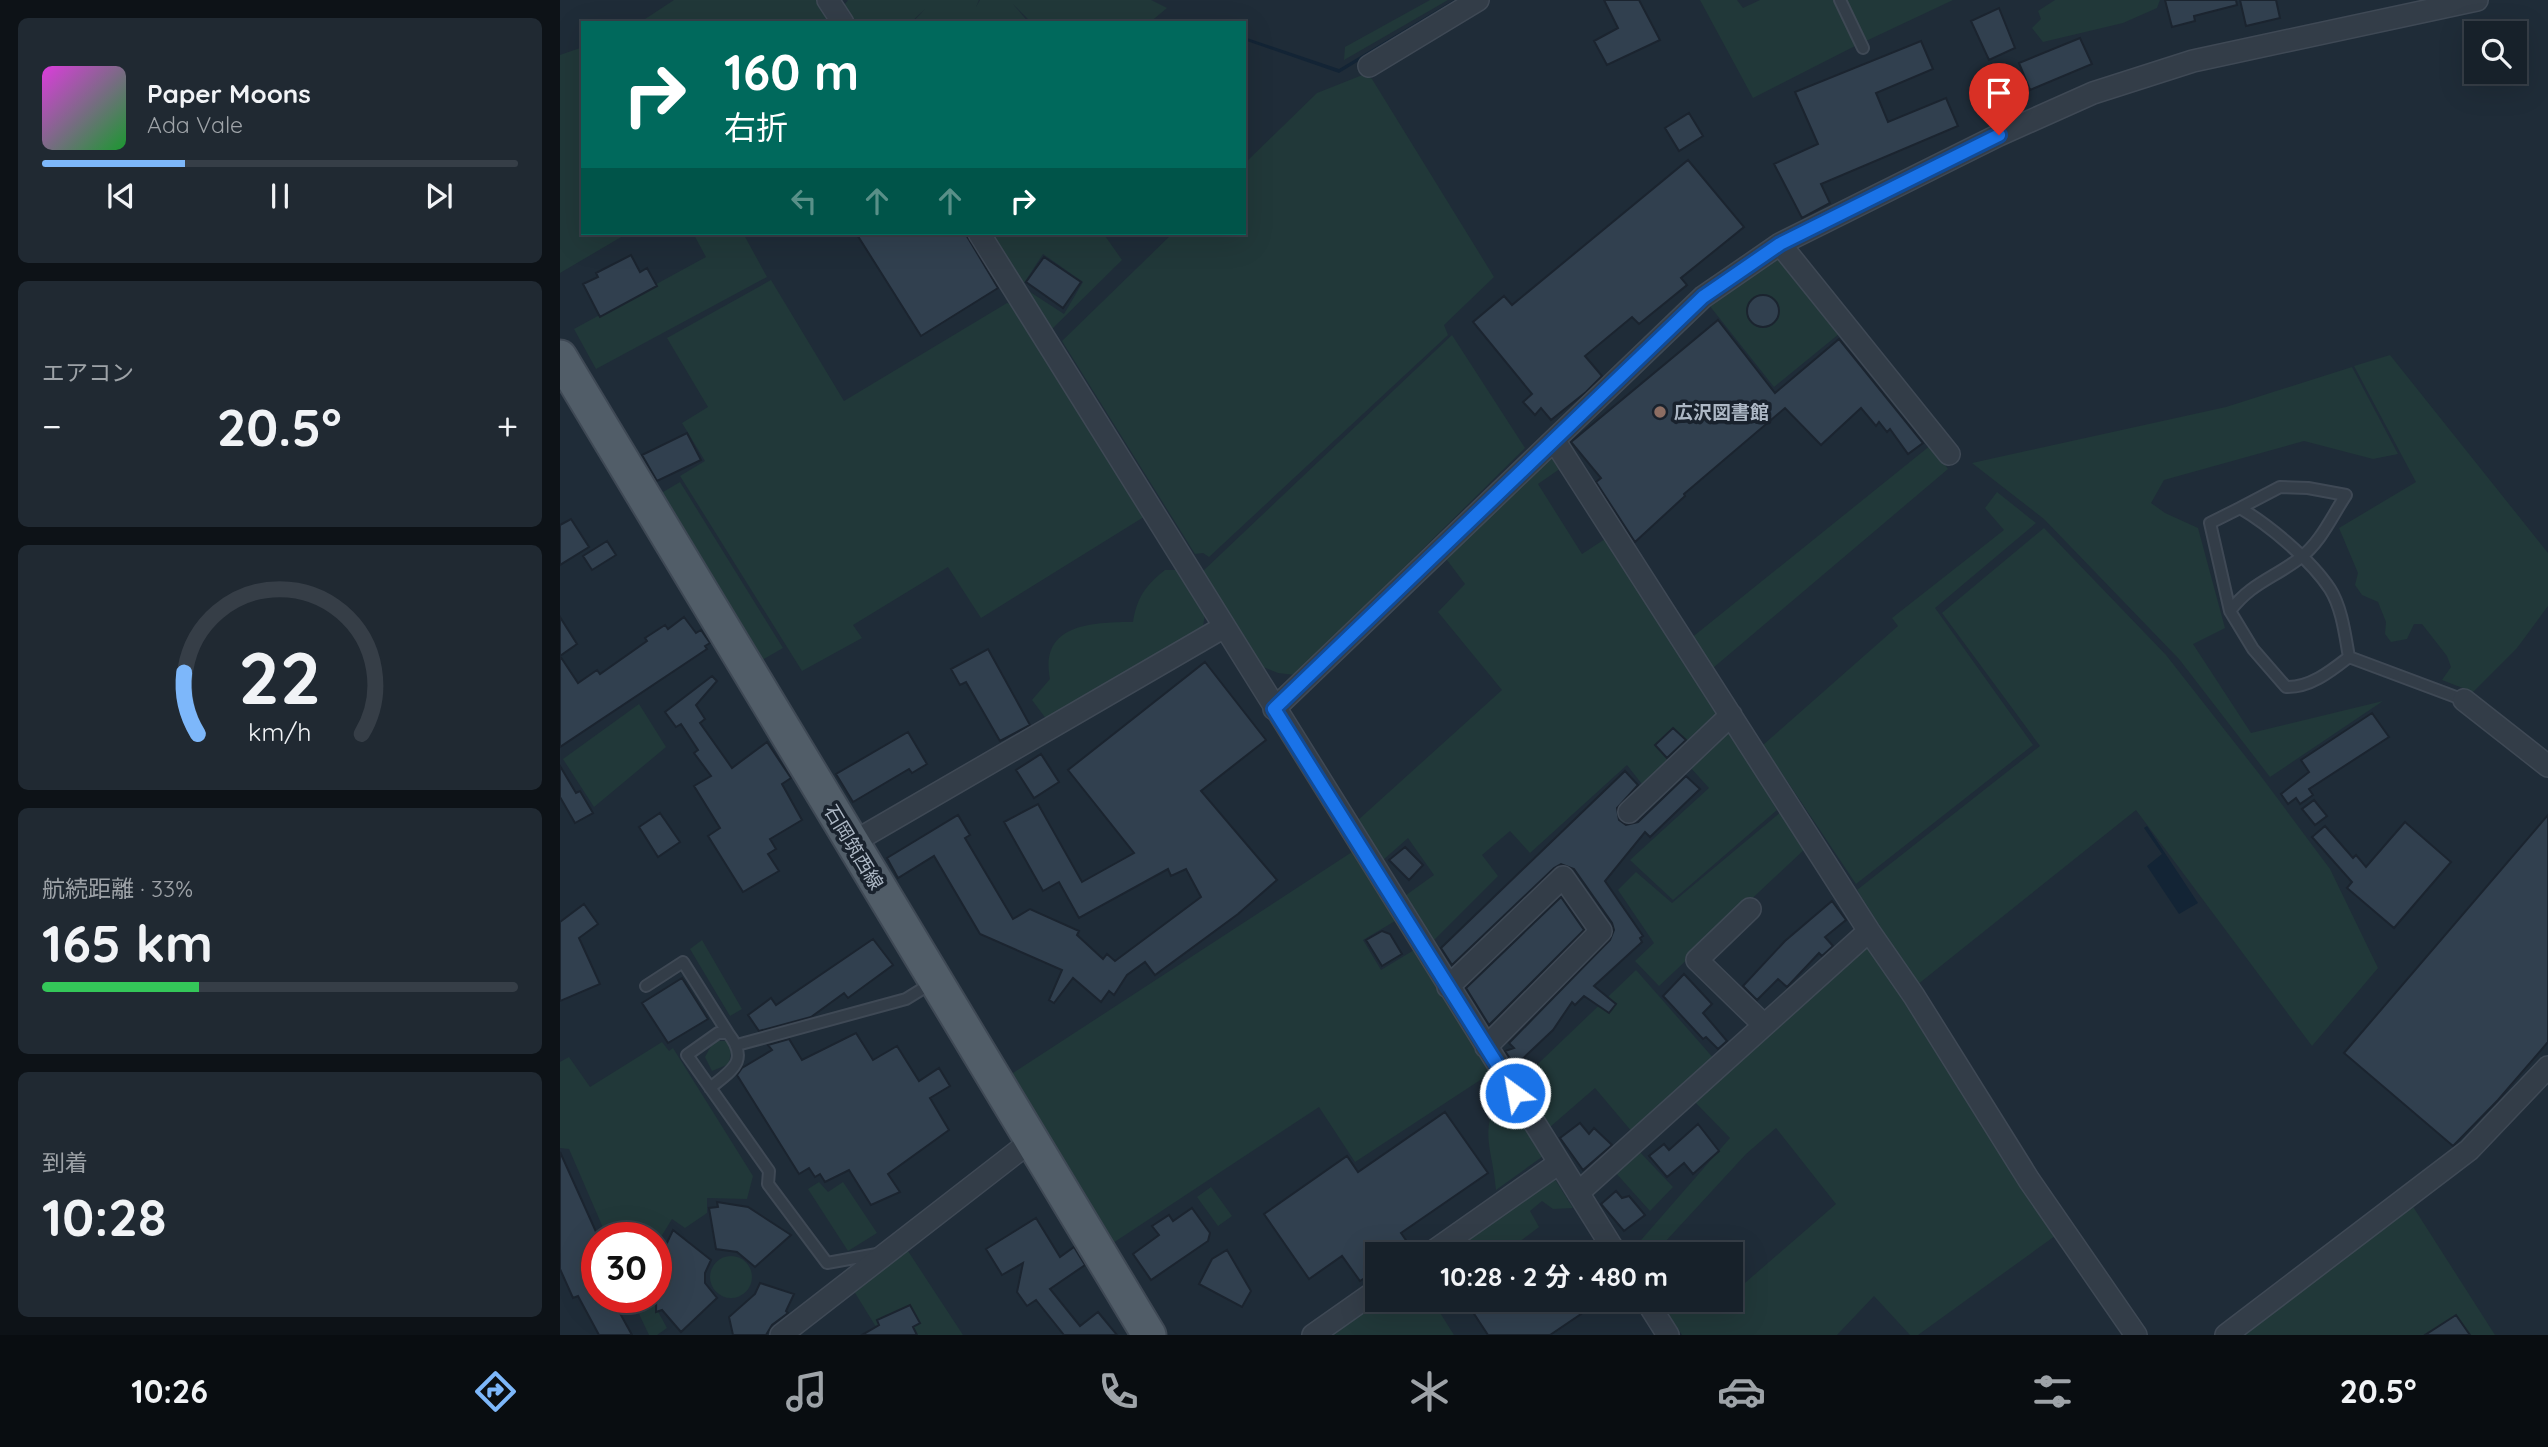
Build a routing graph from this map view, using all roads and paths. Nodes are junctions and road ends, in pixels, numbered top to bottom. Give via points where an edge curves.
1 (828, 0) edge
2 (1478, 0) edge
3 (1840, 0) edge
4 (2477, 0) edge
5 (842, 21) edge
6 (1863, 48) dead end
7 (1369, 66) dead end
8 (980, 235) edge
9 (1780, 244) junction
10 (560, 357) edge
11 (1554, 440) junction
12 (1949, 453) dead end
13 (2240, 508) junction
14 (2301, 558) junction
15 (2230, 611) junction
16 (1224, 627) junction
17 (2349, 657) junction
18 (2464, 700) joint
19 (1274, 709) junction
20 (1731, 715) junction
21 (2548, 766) edge
22 (1629, 813) dead end
23 (852, 843) junction
24 (1749, 909) dead end
25 (1869, 931) junction
26 (935, 982) junction
27 (646, 986) dead end
28 (1448, 987) junction
29 (1764, 1025) junction
30 (728, 1033) junction
31 (737, 1045) junction
32 (1486, 1047) junction
33 (2548, 1067) edge
34 (710, 1088) junction
35 (1031, 1141) junction
36 (1559, 1163) junction
37 (1578, 1193) junction
38 (1447, 1242) edge
39 (1609, 1242) edge
40 (887, 1252) junction
41 (1365, 1298) edge
42 (1654, 1312) edge
43 (781, 1335) edge
44 (1149, 1335) edge
45 (1313, 1335) edge
46 (1668, 1335) edge
47 (2136, 1335) edge
48 (2227, 1335) edge

1 - 5 street
2 - 7 street
3 - 6 lane
4 - 9 street via 2193,61 2093,93
8 - 16 street
9 - 11 street via 1703,297
9 - 12 street
10 - 23 main road, 石岡筑西線
11 - 19 street
11 - 20 street
13 - 14 lane via 2261,520
13 - 14 lane via 2280,487 2346,495 2319,540
13 - 15 lane via 2210,523
14 - 15 lane via 2244,593
14 - 17 lane via 2330,589
15 - 17 lane via 2253,649 2287,687 2323,676
16 - 19 street
16 - 23 street
17 - 18 lane
18 - 21 street
19 - 28 street
20 - 22 street
20 - 25 street
23 - 26 main road, 石岡筑西線
24 - 29 street via 1697,960
25 - 29 street
25 - 47 street via 2029,1180
26 - 31 lane via 906,999
26 - 35 main road, 石岡筑西線
27 - 30 lane via 683,962
28 - 32 street
28 - 32 street via 1563,877 1601,931
29 - 37 street
30 - 31 lane
30 - 34 lane via 718,1033 687,1055
31 - 34 lane via 739,1057 733,1070
32 - 36 street
33 - 48 street via 2469,1150
34 - 40 lane via 769,1171 768,1184 827,1263
35 - 40 street
35 - 44 main road, 石岡筑西線
36 - 37 street
36 - 38 street
37 - 39 street
40 - 43 street
41 - 45 street
42 - 46 street

